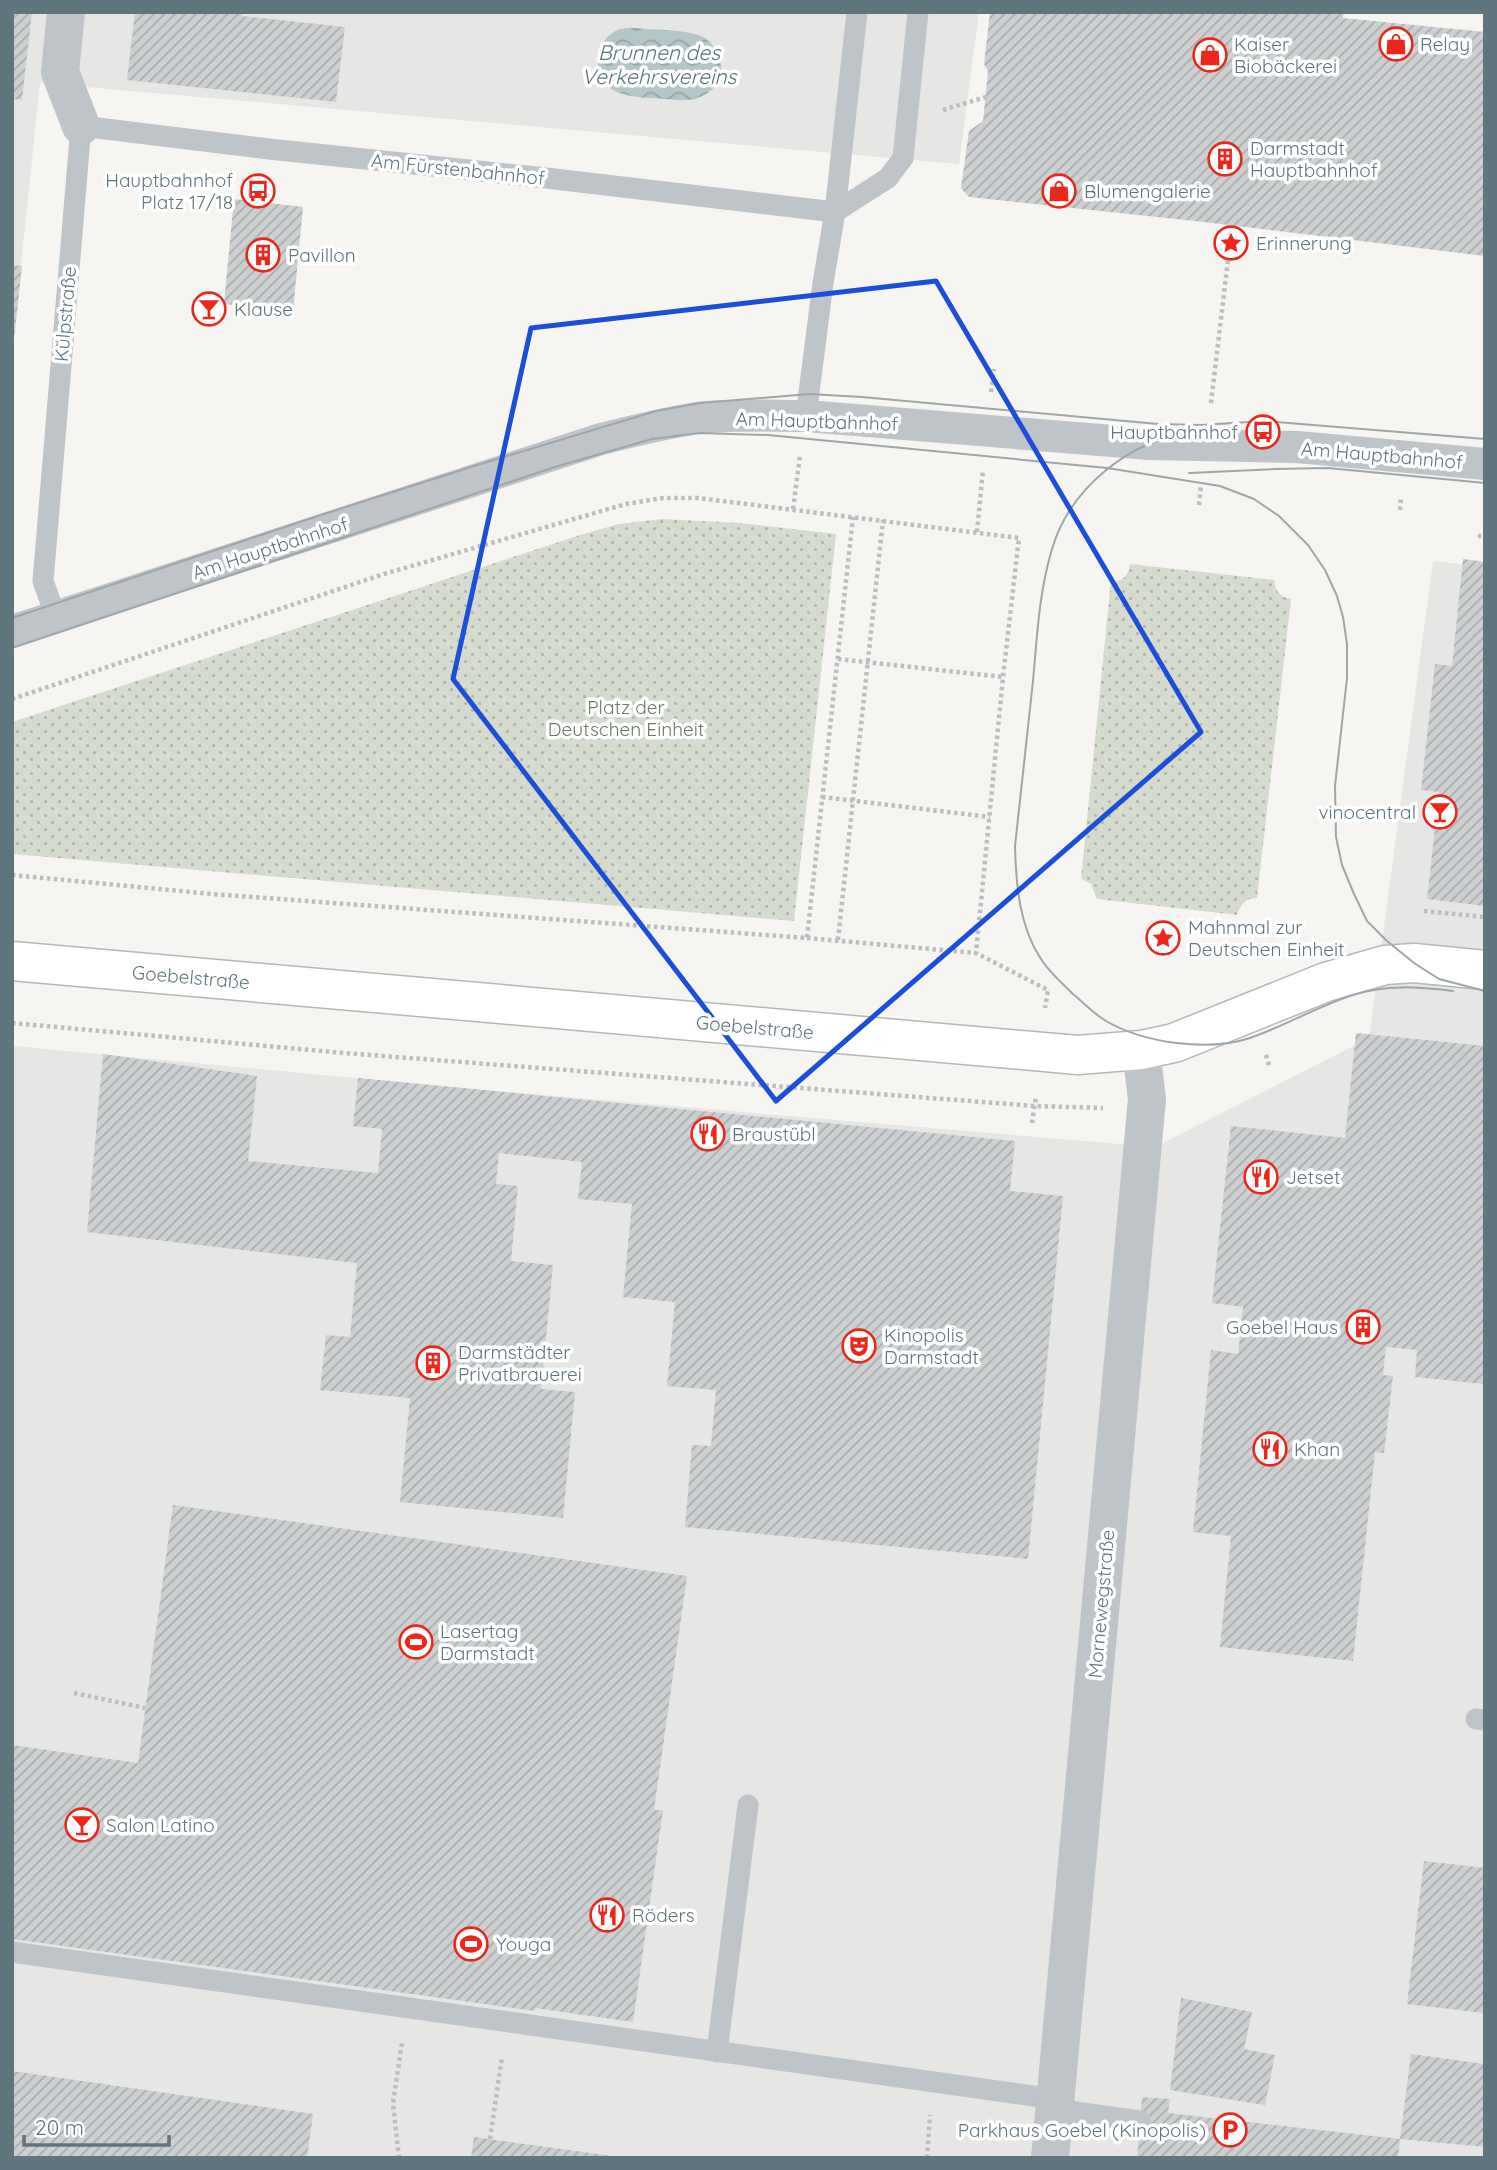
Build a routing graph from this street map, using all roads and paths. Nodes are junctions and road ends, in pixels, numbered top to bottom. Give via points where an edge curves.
1 (66, 12) edge
2 (857, 12) edge
3 (918, 12) edge
4 (986, 97) dead end
5 (938, 111) dead end
6 (81, 126) junction
7 (835, 212) junction
8 (1233, 226) dead end
9 (806, 416) junction
10 (1206, 445) junction
11 (1485, 464) edge
12 (1199, 505) dead end
13 (793, 509) junction
14 (853, 517) junction
15 (883, 520) junction
16 (1478, 536) dead end
17 (1485, 536) edge
18 (52, 618) junction
19 (12, 631) edge
20 (838, 659) junction
21 (868, 662) junction
22 (1003, 677) junction
23 (12, 699) edge
24 (822, 797) junction
25 (853, 801) junction
26 (990, 817) junction
27 (12, 875) edge
28 (1424, 911) dead end
29 (1485, 917) edge
30 (807, 938) junction
31 (838, 940) junction
32 (976, 953) junction
33 (12, 961) edge
34 (1485, 970) edge
35 (1044, 1018) dead end
36 (12, 1023) edge
37 (1141, 1051) junction
38 (1035, 1106) dead end
39 (74, 1693) dead end
40 (145, 1708) dead end
41 (748, 1805) dead end
42 (12, 1952) edge
43 (407, 2007) junction
44 (507, 2021) junction
45 (717, 2052) junction
46 (1055, 2104) junction
47 (1140, 2121) dead end
48 (490, 2139) dead end
49 (399, 2158) edge
50 (1050, 2158) edge

1 - 6 street, Külpstraße via 60,72
2 - 7 lane
3 - 7 lane via 903,158 888,178
4 - 5 path
6 - 7 lane, Am Fürstenbahnhof
6 - 18 lane, Külpstraße via 43,581
7 - 9 lane
8 - 10 path
9 - 10 street, Am Hauptbahnhof
9 - 13 path
9 - 18 street, Am Hauptbahnhof via 698,418 601,439
10 - 11 street, Am Hauptbahnhof via 1297,447
10 - 12 path
13 - 14 path
13 - 23 path via 698,498 626,504 384,574
14 - 15 path
14 - 20 path
15 - 21 path
15 - 22 path via 1019,538
16 - 17 path
18 - 19 street, Am Hauptbahnhof
20 - 21 path
20 - 24 path
21 - 22 path
21 - 25 path
22 - 26 path
24 - 25 path
24 - 30 path
25 - 26 path
25 - 31 path
26 - 32 path
27 - 30 path
28 - 29 path
30 - 31 path
31 - 32 path
32 - 35 path via 1048,990
33 - 37 main road, Goebelstraße via 1040,1053
34 - 37 main road, Goebelstraße via 1385,965 1326,982 1174,1043
36 - 38 path
37 - 46 street, Mornewegstraße via 1147,1099
39 - 40 path
41 - 45 lane
42 - 43 lane
43 - 44 lane
43 - 49 path via 393,2103
44 - 45 lane
44 - 48 path
45 - 46 lane
46 - 47 lane
46 - 50 street, Mornewegstraße

